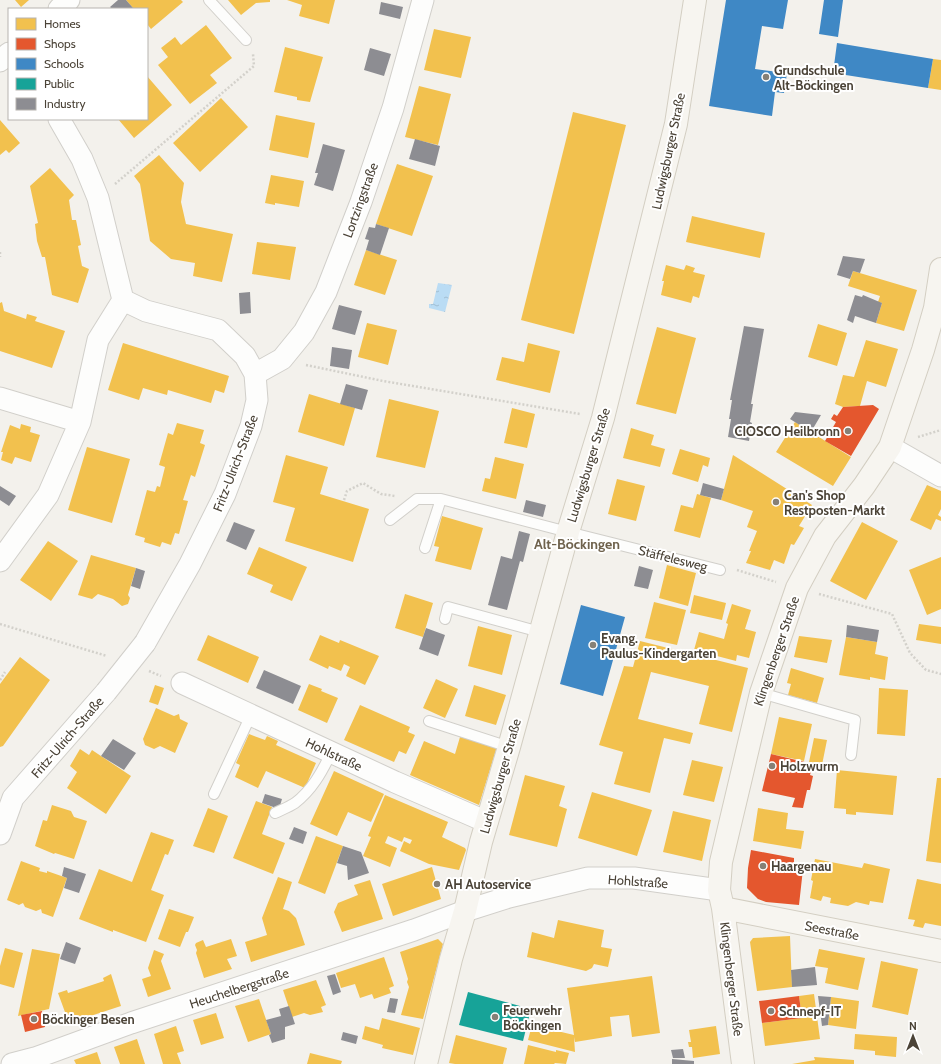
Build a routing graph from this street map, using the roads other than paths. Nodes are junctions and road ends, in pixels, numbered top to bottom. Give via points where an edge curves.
1 (70, 0) edge
2 (209, 0) edge
3 (423, 0) edge
4 (695, 0) edge
5 (60, 8) edge
6 (246, 40) road end
7 (0, 43) edge
8 (8, 51) edge
9 (8, 53) edge
10 (0, 61) edge
11 (60, 120) edge
12 (941, 269) edge
13 (123, 300) junction
14 (255, 374) junction
15 (0, 398) edge
16 (80, 422) junction
17 (890, 447) junction
18 (941, 476) edge
19 (441, 499) junction
20 (390, 520) dead end
21 (568, 532) junction
22 (425, 548) dead end
23 (0, 561) edge
24 (720, 570) road end
25 (445, 619) dead end
26 (540, 632) junction
27 (182, 683) road end
28 (761, 693) junction
29 (251, 715) junction
30 (429, 721) dead end
31 (509, 747) junction
32 (331, 753) junction
33 (851, 755) dead end
34 (214, 794) dead end
35 (7, 796) edge
36 (275, 813) dead end
37 (487, 822) junction
38 (0, 834) edge
39 (721, 899) junction
40 (464, 911) junction
41 (941, 951) edge
42 (12, 1064) edge
43 (426, 1064) edge
44 (743, 1064) edge

1 - 5 street
2 - 6 lane
3 - 14 street, Lortzingstraße via 393,108 326,292 304,332 282,359
4 - 21 street, Ludwigsburger Straße via 676,124 603,418
7 - 8 street
9 - 10 street
11 - 13 street via 82,159 98,198
12 - 17 street, Klingenberger Straße via 935,308 923,350
13 - 14 street, Fritz-Ulrich-Straße via 146,311 218,330 245,356
13 - 16 street via 98,340
14 - 35 street, Fritz-Ulrich-Straße, bridge via 257,400 251,426 225,494 146,643 106,692
15 - 16 street
16 - 23 street via 48,495
17 - 18 street
17 - 28 street, Klingenberger Straße via 864,486 825,536 797,588
19 - 20 lane, Stäffelesweg via 417,499
19 - 21 lane, Stäffelesweg
19 - 22 lane
21 - 24 lane, Stäffelesweg
21 - 26 street, Ludwigsburger Straße
25 - 26 lane via 448,607
26 - 31 street, Ludwigsburger Straße
27 - 29 street, Hohlstraße
28 - 33 lane via 855,720
28 - 39 street, Klingenberger Straße via 721,862
29 - 32 street, Hohlstraße
29 - 34 lane
30 - 31 lane
31 - 37 street, Ludwigsburger Straße
32 - 36 lane via 311,788 294,804
32 - 37 street, Hohlstraße
35 - 38 street, Fritz-Ulrich-Straße
37 - 40 street, Ludwigsburger Straße
39 - 40 street, Hohlstraße via 634,878 588,878
39 - 41 street, Seestraße via 746,913
39 - 44 street, Klingenberger Straße
40 - 42 street, Heuchelbergstraße
40 - 43 street, Ludwigsburger Straße

